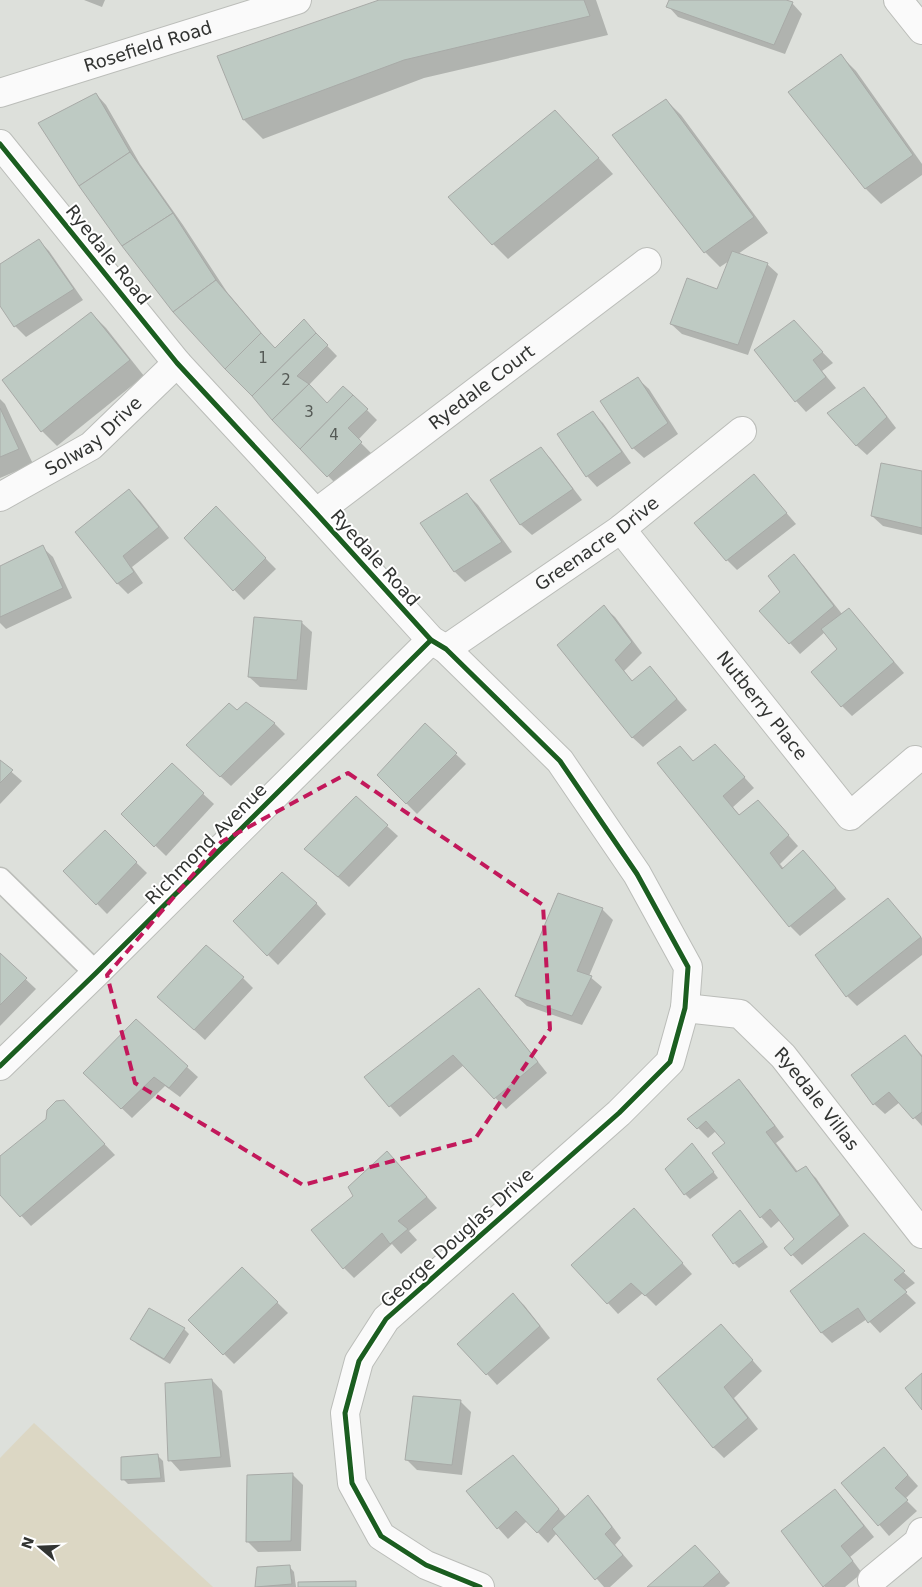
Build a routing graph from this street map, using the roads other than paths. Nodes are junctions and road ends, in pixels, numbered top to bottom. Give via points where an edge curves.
1 (297, 0) edge
2 (898, 0) edge
3 (922, 30) edge
4 (0, 93) edge
5 (0, 144) edge
6 (647, 262) dead end
7 (177, 363) junction
8 (742, 431) dead end
9 (0, 497) edge
10 (316, 513) junction
11 (621, 529) junction
12 (438, 645) junction
13 (915, 760) dead end
14 (0, 879) edge
15 (96, 973) junction
16 (685, 1008) junction
17 (0, 1066) edge
18 (922, 1234) edge
19 (922, 1532) edge
20 (872, 1580) dead end
21 (480, 1587) edge

1 - 4 street, Rosefield Road
2 - 3 street
5 - 7 street, Ryedale Road
6 - 10 street, Ryedale Court
7 - 9 street, Solway Drive via 92,446
7 - 10 street, Ryedale Road
8 - 11 street, Greenacre Drive
10 - 12 street, Ryedale Road
11 - 12 street, Greenacre Drive
11 - 13 street, Nutberry Place via 850,816
12 - 15 street, Richmond Avenue
12 - 16 street, Ryedale Road via 560,762 637,874 688,967
14 - 15 lane
15 - 17 street, Richmond Avenue
16 - 18 street, Ryedale Villas via 740,1014 783,1056
16 - 21 street, George Douglas Drive via 670,1062 619,1113 386,1319 360,1360 345,1413 352,1483 381,1536 426,1565
19 - 20 street via 918,1542

